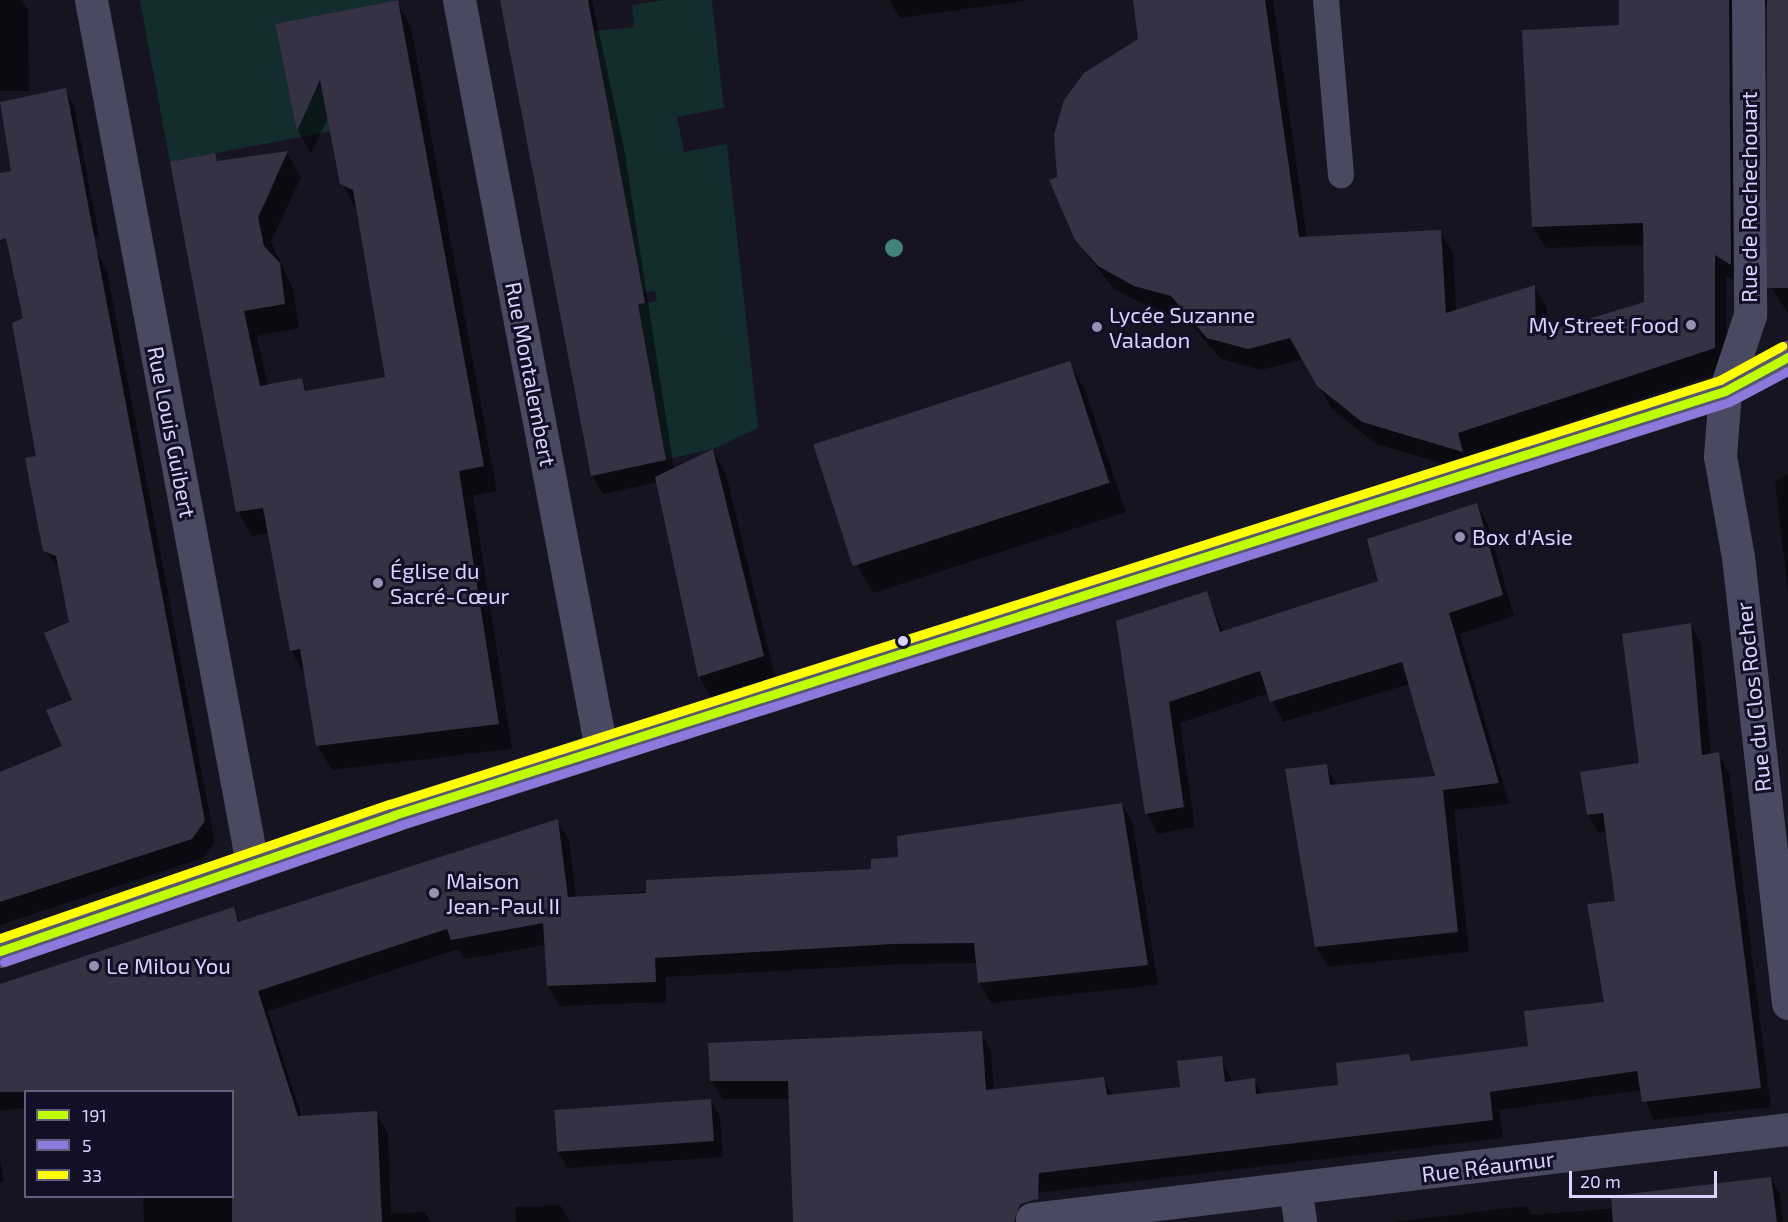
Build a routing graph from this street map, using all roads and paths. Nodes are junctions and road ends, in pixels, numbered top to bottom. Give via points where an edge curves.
1 (91, 0) edge
2 (459, 0) edge
3 (1326, 0) edge
4 (1748, 0) edge
5 (1341, 175) dead end
6 (1788, 357) edge
7 (1725, 391) junction
8 (601, 749) junction
9 (252, 864) junction
10 (0, 951) edge
11 (1788, 1004) edge
12 (1788, 1129) edge
13 (1295, 1190) junction
14 (1028, 1221) edge
15 (1300, 1222) edge

1 - 9 street, Rue Louis Guibert
2 - 8 street, Rue Montalembert
3 - 5 lane
4 - 7 street, Rue de Rochechouart via 1750,315
6 - 7 main road
7 - 8 main road
7 - 11 street, Rue du Clos Rocher via 1720,456 1737,558
8 - 9 main road
9 - 10 main road
12 - 13 street, Rue Réaumur
13 - 14 street, Rue Réaumur
13 - 15 street

